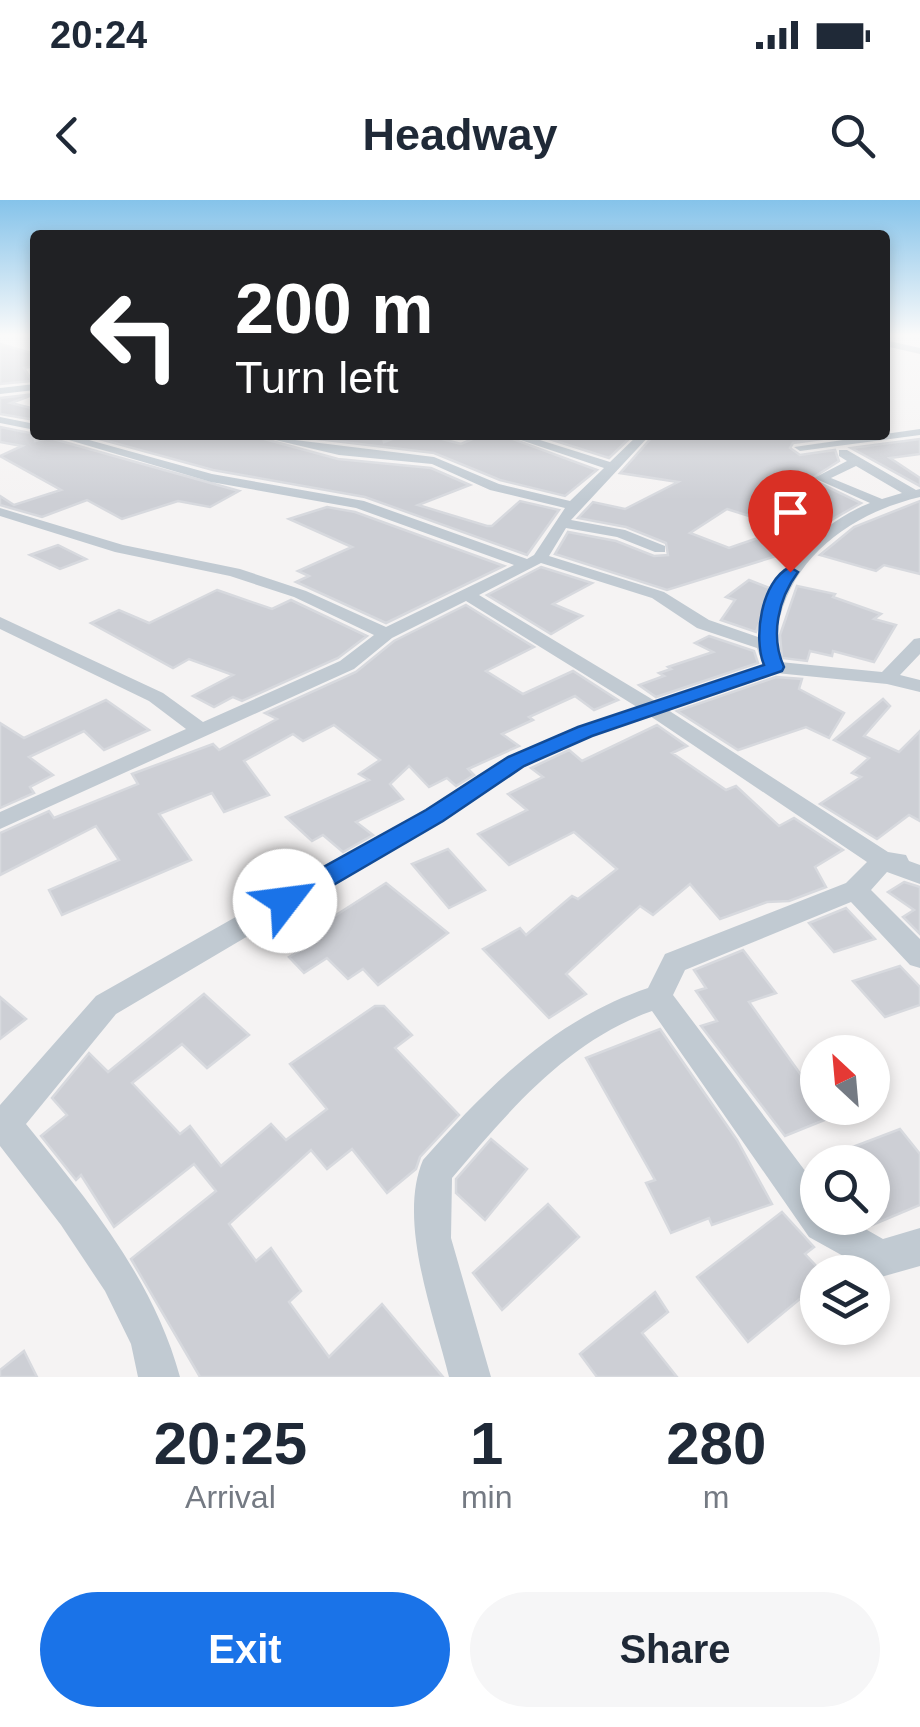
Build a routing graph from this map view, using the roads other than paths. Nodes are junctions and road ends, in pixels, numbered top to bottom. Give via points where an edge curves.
1 (0, 420) edge
2 (30, 426) edge
3 (920, 432) edge
4 (890, 435) edge
5 (76, 440) edge
6 (283, 440) edge
7 (528, 440) edge
8 (639, 440) edge
9 (854, 440) edge
10 (831, 444) junction
11 (800, 447) dead end
12 (856, 461) junction
13 (611, 466) junction
14 (917, 493) edge
15 (879, 502) junction
16 (0, 512) edge
17 (568, 515) junction
18 (660, 548) dead end
19 (534, 561) junction
20 (469, 596) junction
21 (0, 622) edge
22 (386, 634) junction
23 (920, 643) edge
24 (765, 645) junction
25 (775, 667) junction
26 (887, 678) junction
27 (920, 686) edge
28 (656, 708) junction
29 (198, 728) junction
30 (0, 821) edge
31 (883, 861) junction
32 (920, 862) edge
33 (920, 875) edge
34 (855, 890) junction
35 (920, 957) edge
36 (658, 997) junction
37 (3, 1128) edge
38 (920, 1246) edge
39 (160, 1377) edge
40 (470, 1377) edge

1 - 2 street
3 - 4 street
5 - 19 street via 211,478 359,504
6 - 17 street via 434,461
7 - 13 street
8 - 13 street
9 - 10 street
10 - 11 street
10 - 12 street
12 - 14 street
12 - 15 street via 820,478
13 - 17 street
14 - 15 street
15 - 24 street via 802,555 778,588
16 - 22 street via 120,549 234,572
17 - 18 street
17 - 19 street
19 - 20 street
19 - 24 street via 658,595 703,624
20 - 22 street
20 - 28 street
21 - 29 street via 156,698
22 - 29 street via 347,665
23 - 26 street
24 - 25 street
25 - 26 street
25 - 28 street
26 - 27 street
28 - 31 street
28 - 37 street via 516,762 435,816 106,1005
29 - 30 street
31 - 32 street
31 - 33 street
31 - 34 street
34 - 35 street
34 - 36 street via 675,962
36 - 38 street via 822,1224 881,1258
36 - 40 street via 627,1005 542,1058 435,1172 434,1238
37 - 39 street via 96,1242 155,1351

